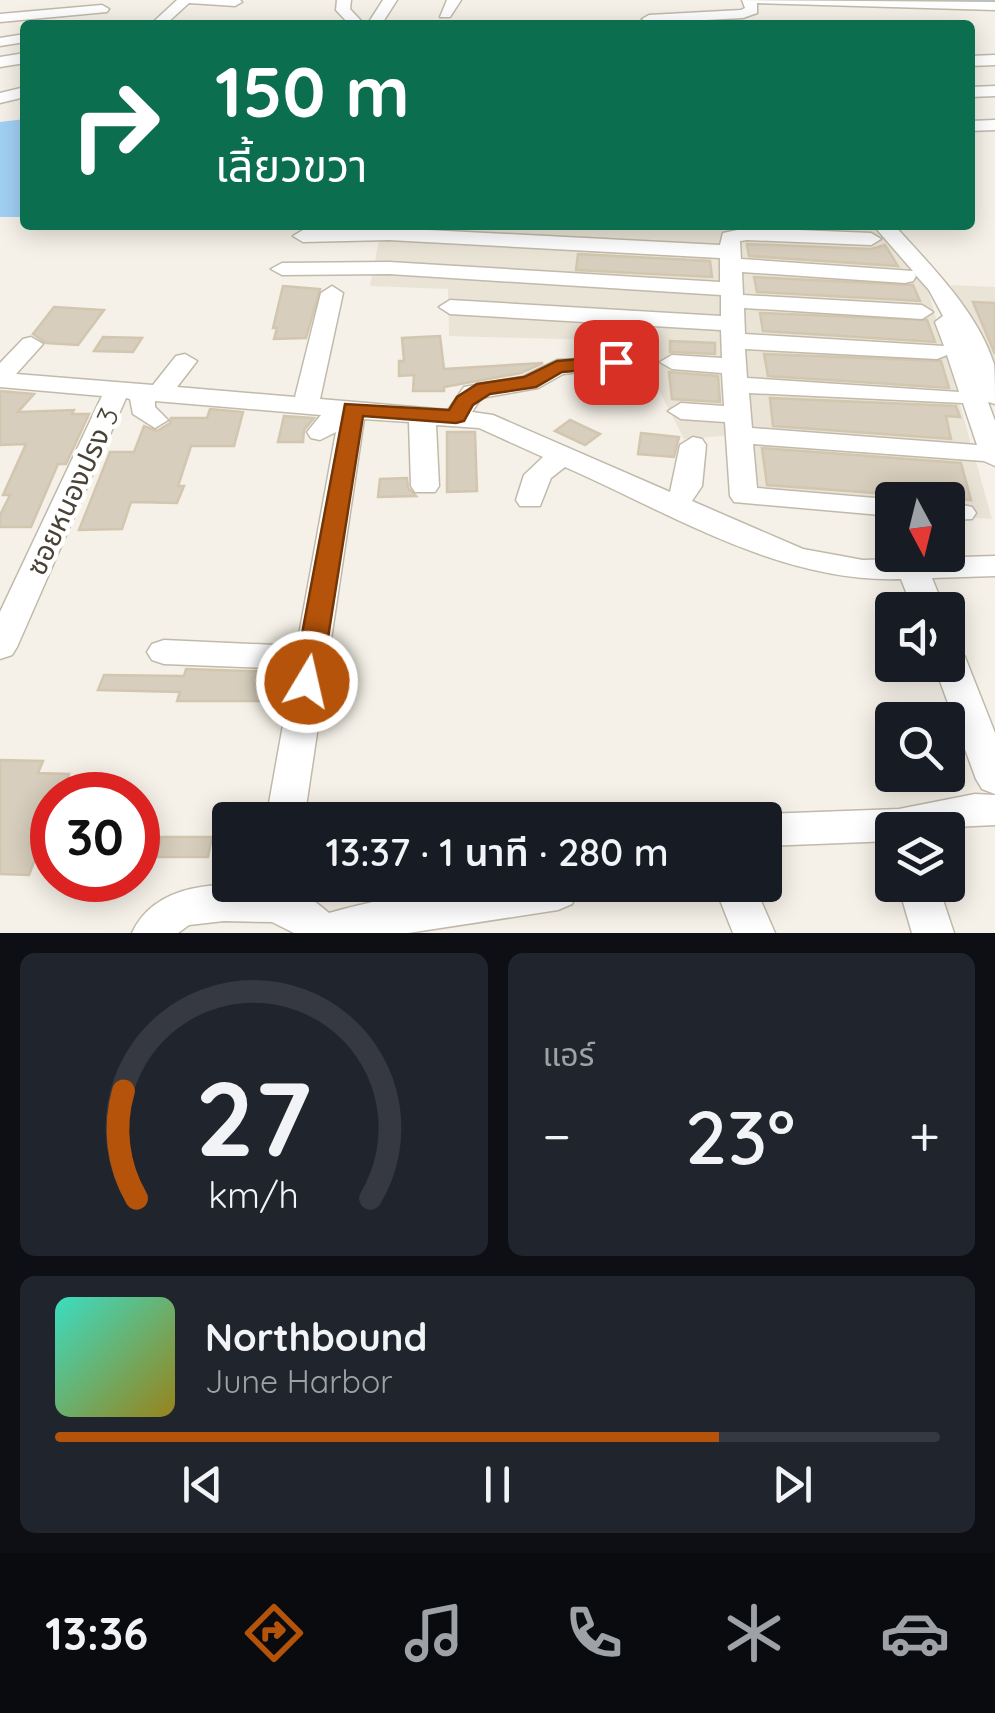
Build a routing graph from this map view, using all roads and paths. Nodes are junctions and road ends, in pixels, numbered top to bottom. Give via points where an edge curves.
1 (83, 0) edge
2 (188, 0) edge
3 (454, 0) edge
4 (754, 3) edge
5 (995, 6) edge
6 (237, 7) edge
7 (107, 9) edge
8 (815, 12) dead end
9 (445, 14) dead end
10 (0, 18) edge
11 (649, 19) dead end
12 (163, 20) edge
13 (877, 232) edge
14 (389, 234) junction
15 (303, 236) dead end
16 (730, 258) junction
17 (376, 267) junction
18 (282, 269) dead end
19 (905, 276) dead end
20 (332, 293) dead end
21 (450, 307) dead end
22 (922, 312) dead end
23 (953, 319) junction
24 (995, 324) edge
25 (734, 334) junction
26 (937, 352) dead end
27 (185, 361) dead end
28 (616, 362) dead end
29 (672, 362) dead end
30 (11, 366) edge
31 (976, 390) edge
32 (144, 398) junction
33 (306, 404) junction
34 (345, 408) junction
35 (681, 411) dead end
36 (422, 414) junction
37 (456, 417) junction
38 (738, 425) junction
39 (320, 432) dead end
40 (693, 445) dead end
41 (562, 455) junction
42 (994, 456) edge
43 (425, 486) dead end
44 (530, 500) dead end
45 (675, 505) junction
46 (875, 506) edge
47 (995, 566) edge
48 (965, 567) edge
49 (875, 569) edge
50 (0, 647) edge
51 (164, 652) dead end
52 (311, 658) junction
53 (957, 682) edge
54 (995, 780) edge
55 (288, 802) edge
56 (995, 810) edge
57 (963, 812) edge
58 (875, 828) edge
59 (782, 830) edge
60 (251, 902) edge
61 (284, 902) edge
62 (500, 902) edge
63 (741, 902) edge
64 (923, 902) edge
65 (203, 919) edge
66 (154, 933) edge
67 (322, 933) edge
68 (754, 933) edge
69 (933, 933) edge

1 - 7 street
2 - 6 street
2 - 12 street
3 - 9 street
4 - 5 street
4 - 8 street
4 - 11 street via 743,14
7 - 10 street
13 - 16 street via 735,234
13 - 23 street via 939,288
14 - 15 street
14 - 16 street
14 - 17 street
16 - 19 street
16 - 25 street
17 - 18 street
17 - 25 street
20 - 33 street
21 - 25 street
22 - 25 street
23 - 24 street
23 - 31 street
25 - 26 street
25 - 29 street
25 - 31 street
25 - 38 street
27 - 32 street, ซอยหนองปรง 3
28 - 37 street via 557,367 529,383 484,389
30 - 32 street
31 - 42 street
32 - 33 street
32 - 50 street, ซอยหนองปรง 3
33 - 34 street
34 - 36 street
34 - 39 street
34 - 52 street
35 - 38 street
36 - 37 street
36 - 43 street
37 - 41 street via 484,421
38 - 42 street
38 - 46 street via 744,496
40 - 45 street via 688,486
41 - 44 street via 538,475
41 - 45 street
45 - 49 street via 796,558
47 - 48 street
51 - 52 street
52 - 55 street
53 - 54 street
56 - 57 street
58 - 59 street
60 - 65 street
61 - 67 street
62 - 67 street
63 - 68 street
64 - 69 street
65 - 66 street via 170,914

